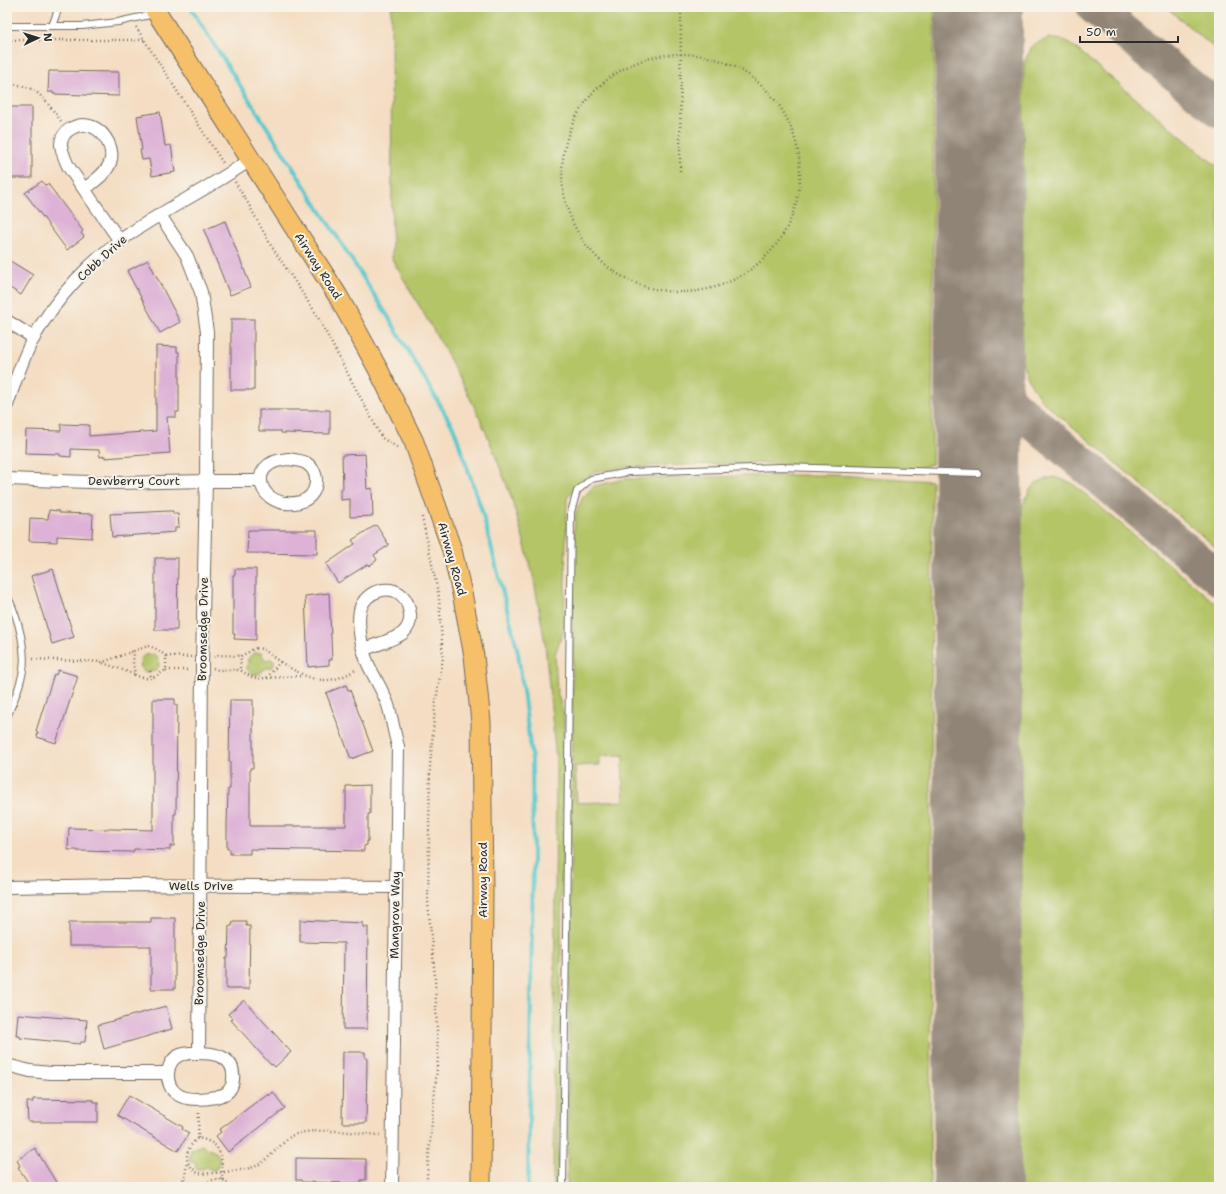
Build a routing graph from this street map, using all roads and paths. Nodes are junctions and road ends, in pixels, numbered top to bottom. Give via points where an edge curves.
1 (59, 7) edge
2 (681, 7) edge
3 (155, 10) edge
4 (131, 19) junction
5 (7, 26) edge
6 (52, 26) junction
7 (7, 40) edge
8 (145, 40) junction
9 (681, 54) junction
10 (7, 84) edge
11 (68, 130) junction
12 (250, 160) junction
13 (680, 171) dead end
14 (230, 174) junction
15 (85, 189) junction
16 (160, 216) junction
17 (120, 241) junction
18 (7, 321) edge
19 (34, 338) junction
20 (7, 405) edge
21 (400, 453) dead end
22 (978, 473) dead end
23 (7, 479) edge
24 (206, 481) junction
25 (260, 481) junction
26 (421, 510) dead end
27 (7, 595) edge
28 (364, 649) junction
29 (134, 651) junction
30 (166, 656) junction
31 (241, 656) junction
32 (23, 659) junction
33 (103, 662) junction
34 (280, 662) junction
35 (367, 662) junction
36 (202, 664) junction
37 (166, 670) junction
38 (240, 670) junction
39 (150, 671) dead end
40 (255, 674) dead end
41 (135, 675) junction
42 (303, 676) junction
43 (151, 678) junction
44 (267, 678) junction
45 (256, 679) junction
46 (7, 717) edge
47 (201, 886) junction
48 (7, 887) edge
49 (395, 887) junction
50 (199, 1053) junction
51 (7, 1065) edge
52 (167, 1073) junction
53 (200, 1098) junction
54 (393, 1136) junction
55 (198, 1138) junction
56 (187, 1161) junction
57 (222, 1172) junction
58 (185, 1178) junction
59 (223, 1180) junction
60 (173, 1187) edge
61 (190, 1187) edge
62 (202, 1187) edge
63 (230, 1187) edge
64 (392, 1187) edge
65 (427, 1187) edge
66 (481, 1187) edge
67 (563, 1187) edge

1 - 6 lane
2 - 9 path
3 - 4 lane
3 - 12 main road, Airway Road
4 - 6 lane via 82,26
4 - 8 path
5 - 6 lane
7 - 8 path
8 - 14 path
9 - 9 path via 696,53 735,66 769,91 791,126 800,167 797,204 776,244 756,266 724,285 687,293 650,289 616,274 588,248 569,216 561,179 566,137 585,100 616,72 654,55
9 - 13 path
10 - 11 path via 27,86 37,91
11 - 15 street via 61,144 62,154
11 - 15 street via 84,125 93,127 105,138 112,153 106,170
12 - 14 street, Cobb Drive
12 - 66 main road, Airway Road via 338,296 414,442 452,550 464,598 474,656 481,722
14 - 16 street, Cobb Drive
14 - 21 path via 270,244 316,312 382,438 397,446
15 - 17 street
16 - 17 street, Cobb Drive
16 - 24 street, Broomsedge Drive via 186,256 202,292 207,332
17 - 19 street, Cobb Drive via 63,296
18 - 19 street
19 - 20 street, Cobb Drive
22 - 67 lane via 781,467 629,472 591,479 577,491 571,512
23 - 24 street, Dewberry Court via 116,483
24 - 25 street, Dewberry Court
24 - 36 street, Broomsedge Drive
25 - 25 street via 268,496 276,501 300,502 313,492 316,476 306,463 288,459 271,463 261,474
26 - 65 path via 440,597 443,658 435,707 430,766 428,902 435,977 438,1057
27 - 32 lane via 14,608 23,645
28 - 28 street, Mangrove Way via 359,617 362,604 374,592 384,590 399,594 409,607 408,626 395,638
28 - 35 street, Mangrove Way
29 - 30 path via 148,646
29 - 33 path
29 - 41 path
30 - 36 path via 190,656
30 - 37 path
31 - 34 path via 256,648 263,649
31 - 36 path via 218,655
31 - 38 path
32 - 33 path
32 - 46 lane via 22,678
33 - 41 path
34 - 42 path
34 - 44 path
35 - 42 path via 335,679 322,680
35 - 49 street, Mangrove Way via 388,704 398,746
36 - 37 path via 190,670
36 - 38 path via 218,670
36 - 47 street, Broomsedge Drive
37 - 43 path
38 - 45 path
39 - 43 path
40 - 45 path
41 - 43 path
42 - 44 path
44 - 45 path
47 - 48 street, Wells Drive
47 - 49 street, Wells Drive
47 - 50 street, Broomsedge Drive
49 - 54 street, Mangrove Way
50 - 52 street via 179,1055 170,1064
50 - 53 street via 215,1054 226,1060 233,1071 232,1084 226,1094
51 - 52 street via 51,1073
52 - 53 street via 170,1086 176,1094 186,1098
53 - 55 path
54 - 57 path via 343,1132 297,1133 290,1136 256,1166
54 - 64 street, Mangrove Way
55 - 56 path via 187,1152
55 - 57 path via 214,1144 219,1149
56 - 57 path via 198,1172
56 - 58 path
57 - 59 path
58 - 60 path
58 - 61 path
59 - 62 path via 211,1180
59 - 63 path

